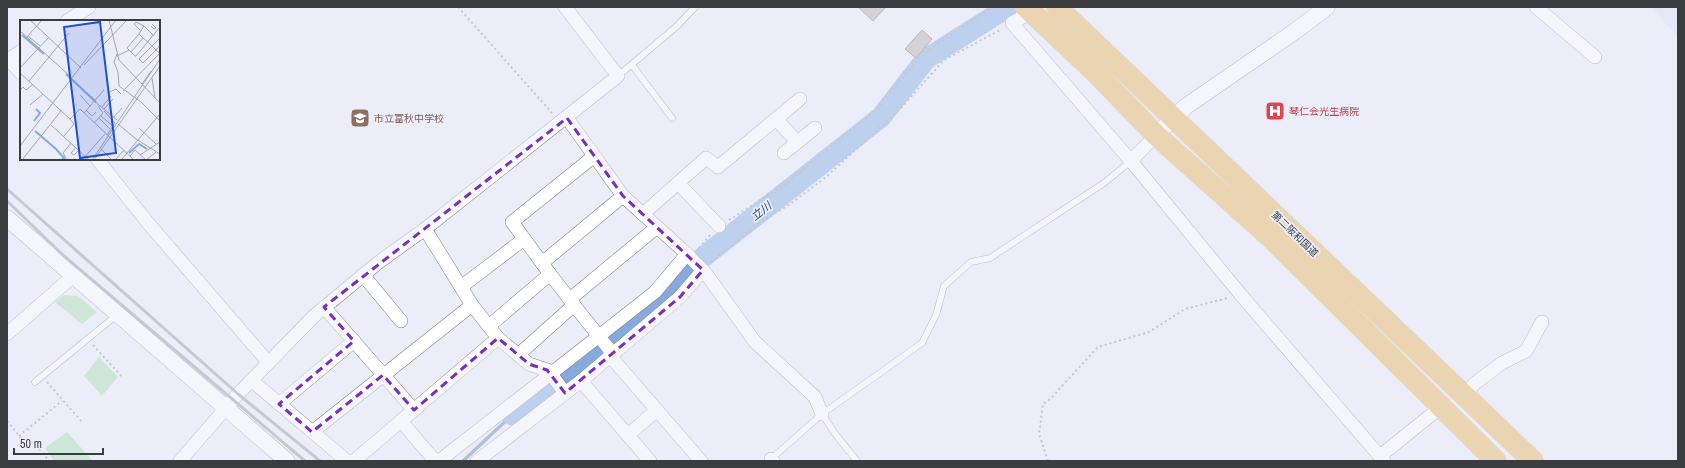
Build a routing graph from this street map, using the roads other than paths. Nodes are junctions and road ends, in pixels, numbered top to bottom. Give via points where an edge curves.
1 (89, 7) edge
2 (565, 7) edge
3 (695, 7) edge
4 (1057, 7) edge
5 (1326, 7) edge
6 (1536, 7) edge
7 (1028, 10) edge
8 (69, 20) edge
9 (20, 52) edge
10 (1595, 57) dead end
11 (7, 59) edge
12 (632, 65) junction
13 (20, 73) edge
14 (618, 76) junction
15 (800, 99) dead end
16 (672, 118) dead end
17 (1174, 118) junction
18 (776, 119) junction
19 (564, 120) junction
20 (815, 128) dead end
21 (1156, 135) junction
22 (797, 142) junction
23 (784, 153) dead end
24 (593, 156) junction
25 (98, 160) edge
26 (1131, 161) junction
27 (678, 183) junction
28 (623, 196) junction
29 (643, 214) junction
30 (7, 218) edge
31 (719, 226) road end
32 (657, 227) junction
33 (425, 229) junction
34 (524, 238) junction
35 (689, 256) junction
36 (542, 263) junction
37 (702, 270) junction
38 (550, 274) junction
39 (363, 275) junction
40 (73, 276) junction
41 (461, 287) junction
42 (572, 302) junction
43 (472, 305) junction
44 (324, 307) junction
45 (118, 314) junction
46 (401, 321) dead end
47 (1542, 322) dead end
48 (489, 326) junction
49 (7, 334) edge
50 (498, 338) junction
51 (600, 338) junction
52 (354, 341) junction
53 (612, 354) junction
54 (518, 355) junction
55 (268, 362) junction
56 (383, 375) junction
57 (553, 375) junction
58 (251, 380) junction
59 (581, 381) junction
60 (35, 382) dead end
61 (564, 392) junction
62 (1465, 396) junction
63 (279, 404) junction
64 (1441, 407) junction
65 (227, 408) junction
66 (414, 410) junction
67 (657, 410) junction
68 (822, 414) junction
69 (401, 421) junction
70 (312, 432) junction
71 (628, 435) junction
72 (1382, 459) edge
73 (771, 460) edge
74 (180, 461) edge
75 (287, 461) edge
76 (346, 461) edge
77 (354, 461) edge
78 (435, 461) edge
79 (439, 461) edge
80 (477, 461) edge
81 (650, 461) edge
82 (701, 461) edge
83 (857, 461) edge
84 (1496, 461) edge
85 (1533, 461) edge

1 - 8 street
2 - 14 street
3 - 12 lane
4 - 17 highway, 第二阪和国道
5 - 17 street via 1185,107
6 - 10 street
7 - 21 highway, 第二阪和国道 via 1096,73
7 - 26 street via 1012,23
9 - 11 street
11 - 13 street
12 - 14 lane
12 - 16 lane
14 - 19 street
15 - 18 street
17 - 21 street
17 - 62 highway, 第二阪和国道
18 - 22 street
18 - 27 street via 718,167 706,158
19 - 24 street
19 - 33 street
20 - 22 street
21 - 26 street
21 - 64 highway, 第二阪和国道 via 1271,238
22 - 23 street
24 - 28 street
24 - 34 street via 512,222
25 - 55 street via 148,223
26 - 68 lane via 1104,183 990,258 971,262 944,286 936,315 922,343
26 - 72 street via 1241,295
27 - 29 street
27 - 31 street
28 - 29 street
28 - 36 street
29 - 32 street
30 - 40 street
32 - 35 street
32 - 42 street
33 - 39 street
33 - 41 street
34 - 36 street
34 - 41 street
35 - 37 street
35 - 51 street via 655,292
36 - 38 street
37 - 53 street via 680,297
37 - 68 street via 755,342 815,397
38 - 42 street
38 - 48 street
39 - 44 street
39 - 46 street
40 - 45 street
40 - 49 street
41 - 43 street
42 - 51 street
42 - 54 street
43 - 48 street
43 - 56 street
44 - 52 street
44 - 55 street
45 - 60 lane
45 - 65 street
47 - 62 street via 1526,351 1502,363 1474,384
48 - 50 street
50 - 54 street
50 - 66 street
51 - 53 street
51 - 57 street
52 - 56 street
52 - 63 street
53 - 59 street
53 - 67 street
54 - 57 street via 529,364
55 - 58 street
56 - 66 street
56 - 70 street
57 - 61 street
57 - 79 street
58 - 63 street
58 - 65 street
59 - 61 street
59 - 71 street
61 - 80 street
62 - 85 highway, 第二阪和国道
63 - 70 street
64 - 72 street
64 - 84 highway, 第二阪和国道
65 - 74 street
65 - 75 street
66 - 69 street
67 - 71 street
67 - 82 street
68 - 73 lane
68 - 83 lane
69 - 77 street
69 - 78 street
70 - 76 street
71 - 81 street

